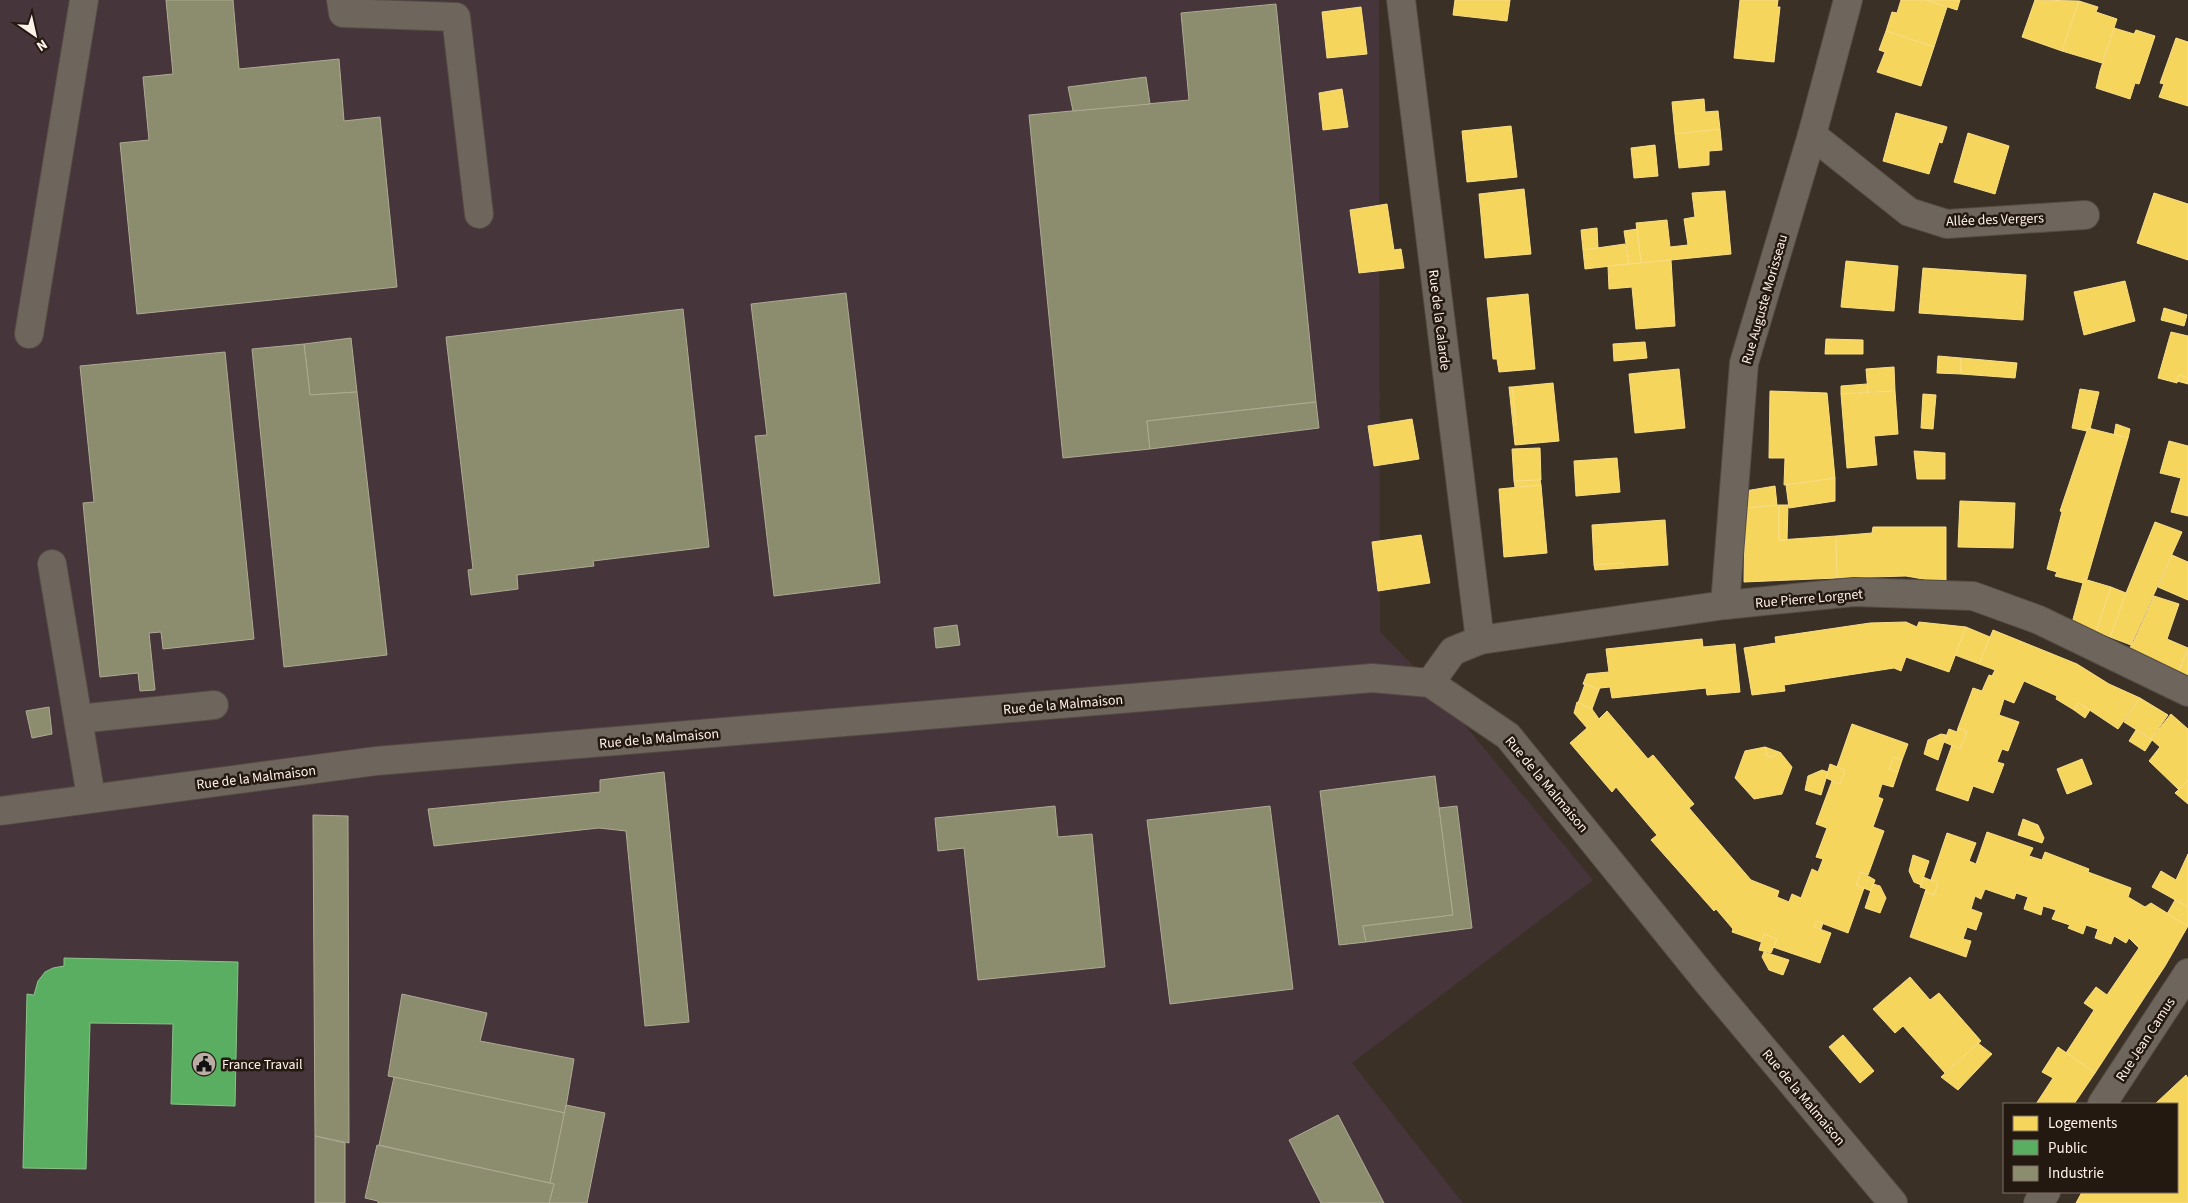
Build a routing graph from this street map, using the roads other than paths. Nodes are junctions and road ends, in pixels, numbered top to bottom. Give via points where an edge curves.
1 (84, 0) edge
2 (341, 0) edge
3 (1401, 0) edge
4 (1848, 0) edge
5 (1812, 135) junction
6 (479, 214) dead end
7 (2086, 215) dead end
8 (29, 334) dead end
9 (52, 564) dead end
10 (1725, 606) junction
11 (1480, 640) junction
12 (1430, 683) junction
13 (2188, 692) edge
14 (214, 705) dead end
15 (78, 719) junction
16 (91, 797) junction
17 (0, 811) edge
18 (2188, 973) edge
19 (2103, 1103) edge
20 (1893, 1203) edge

1 - 8 street
2 - 6 street via 343,13 456,17
3 - 11 street, Rue de la Calarde
4 - 5 street, Rue Auguste Morisseau
5 - 7 street, Allée des Vergers via 1909,212 1947,224
5 - 10 street, Rue Auguste Morisseau via 1744,363
9 - 15 street
10 - 11 street, Rue Pierre Lorgnet
10 - 13 street, Rue Pierre Lorgnet via 1854,592 1973,596 2039,620
11 - 12 street, Rue Pierre Lorgnet via 1453,651
12 - 16 street, Rue de la Malmaison via 1372,678 386,761
12 - 20 street, Rue de la Malmaison via 1508,736 1709,984
14 - 15 street
15 - 16 street
16 - 17 street, Rue de la Malmaison
18 - 19 street, Rue Jean Camus

